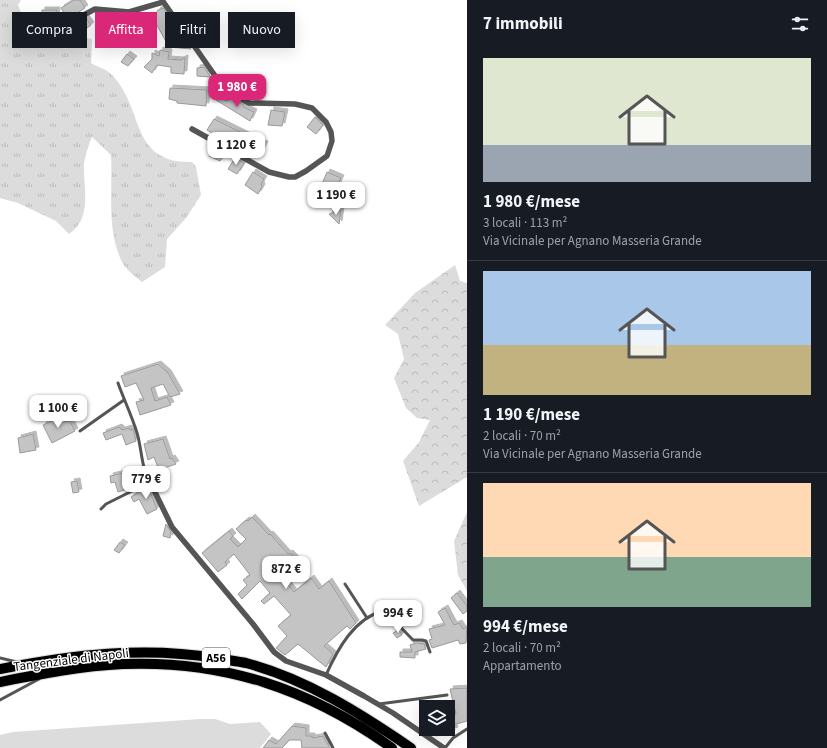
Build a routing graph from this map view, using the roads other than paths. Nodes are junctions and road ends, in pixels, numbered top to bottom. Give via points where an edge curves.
1 (162, 1) edge
2 (87, 14) edge
3 (192, 129) dead end
4 (118, 383) dead end
5 (124, 400) junction
6 (80, 431) dead end
7 (150, 482) junction
8 (101, 509) dead end
9 (345, 584) dead end
10 (367, 618) junction
11 (430, 652) dead end
12 (0, 658) edge
13 (26, 664) junction
14 (0, 669) edge
15 (56, 672) junction
16 (326, 676) junction
17 (0, 682) edge
18 (447, 695) dead end
19 (0, 700) edge
20 (377, 704) junction
21 (467, 729) edge
22 (326, 733) dead end
23 (333, 748) edge
24 (392, 748) edge
25 (412, 748) edge
26 (444, 748) edge

1 - 2 street via 129,12 95,10
1 - 3 street via 225,90 257,104 295,104 312,108 326,122 332,141 327,156 306,171 289,177 269,172
4 - 5 lane
5 - 6 lane
5 - 7 lane via 141,448 145,475
7 - 8 lane
7 - 16 street via 172,527 274,652 286,660
9 - 10 lane
10 - 11 lane via 384,610 413,640 426,641
10 - 16 lane via 354,629 339,649
12 - 13 lane
13 - 14 highway, Tangenziale di Napoli / A56
13 - 25 highway, Tangenziale di Napoli / A56 via 73,656 145,651 245,663 288,678 340,702
15 - 17 highway, Tangenziale di Napoli / A56
15 - 19 lane
15 - 24 highway, Tangenziale di Napoli / A56 via 122,664 203,667 227,672 296,693 321,704 364,728
16 - 20 street
18 - 20 lane
20 - 26 street
21 - 26 lane
22 - 23 lane

